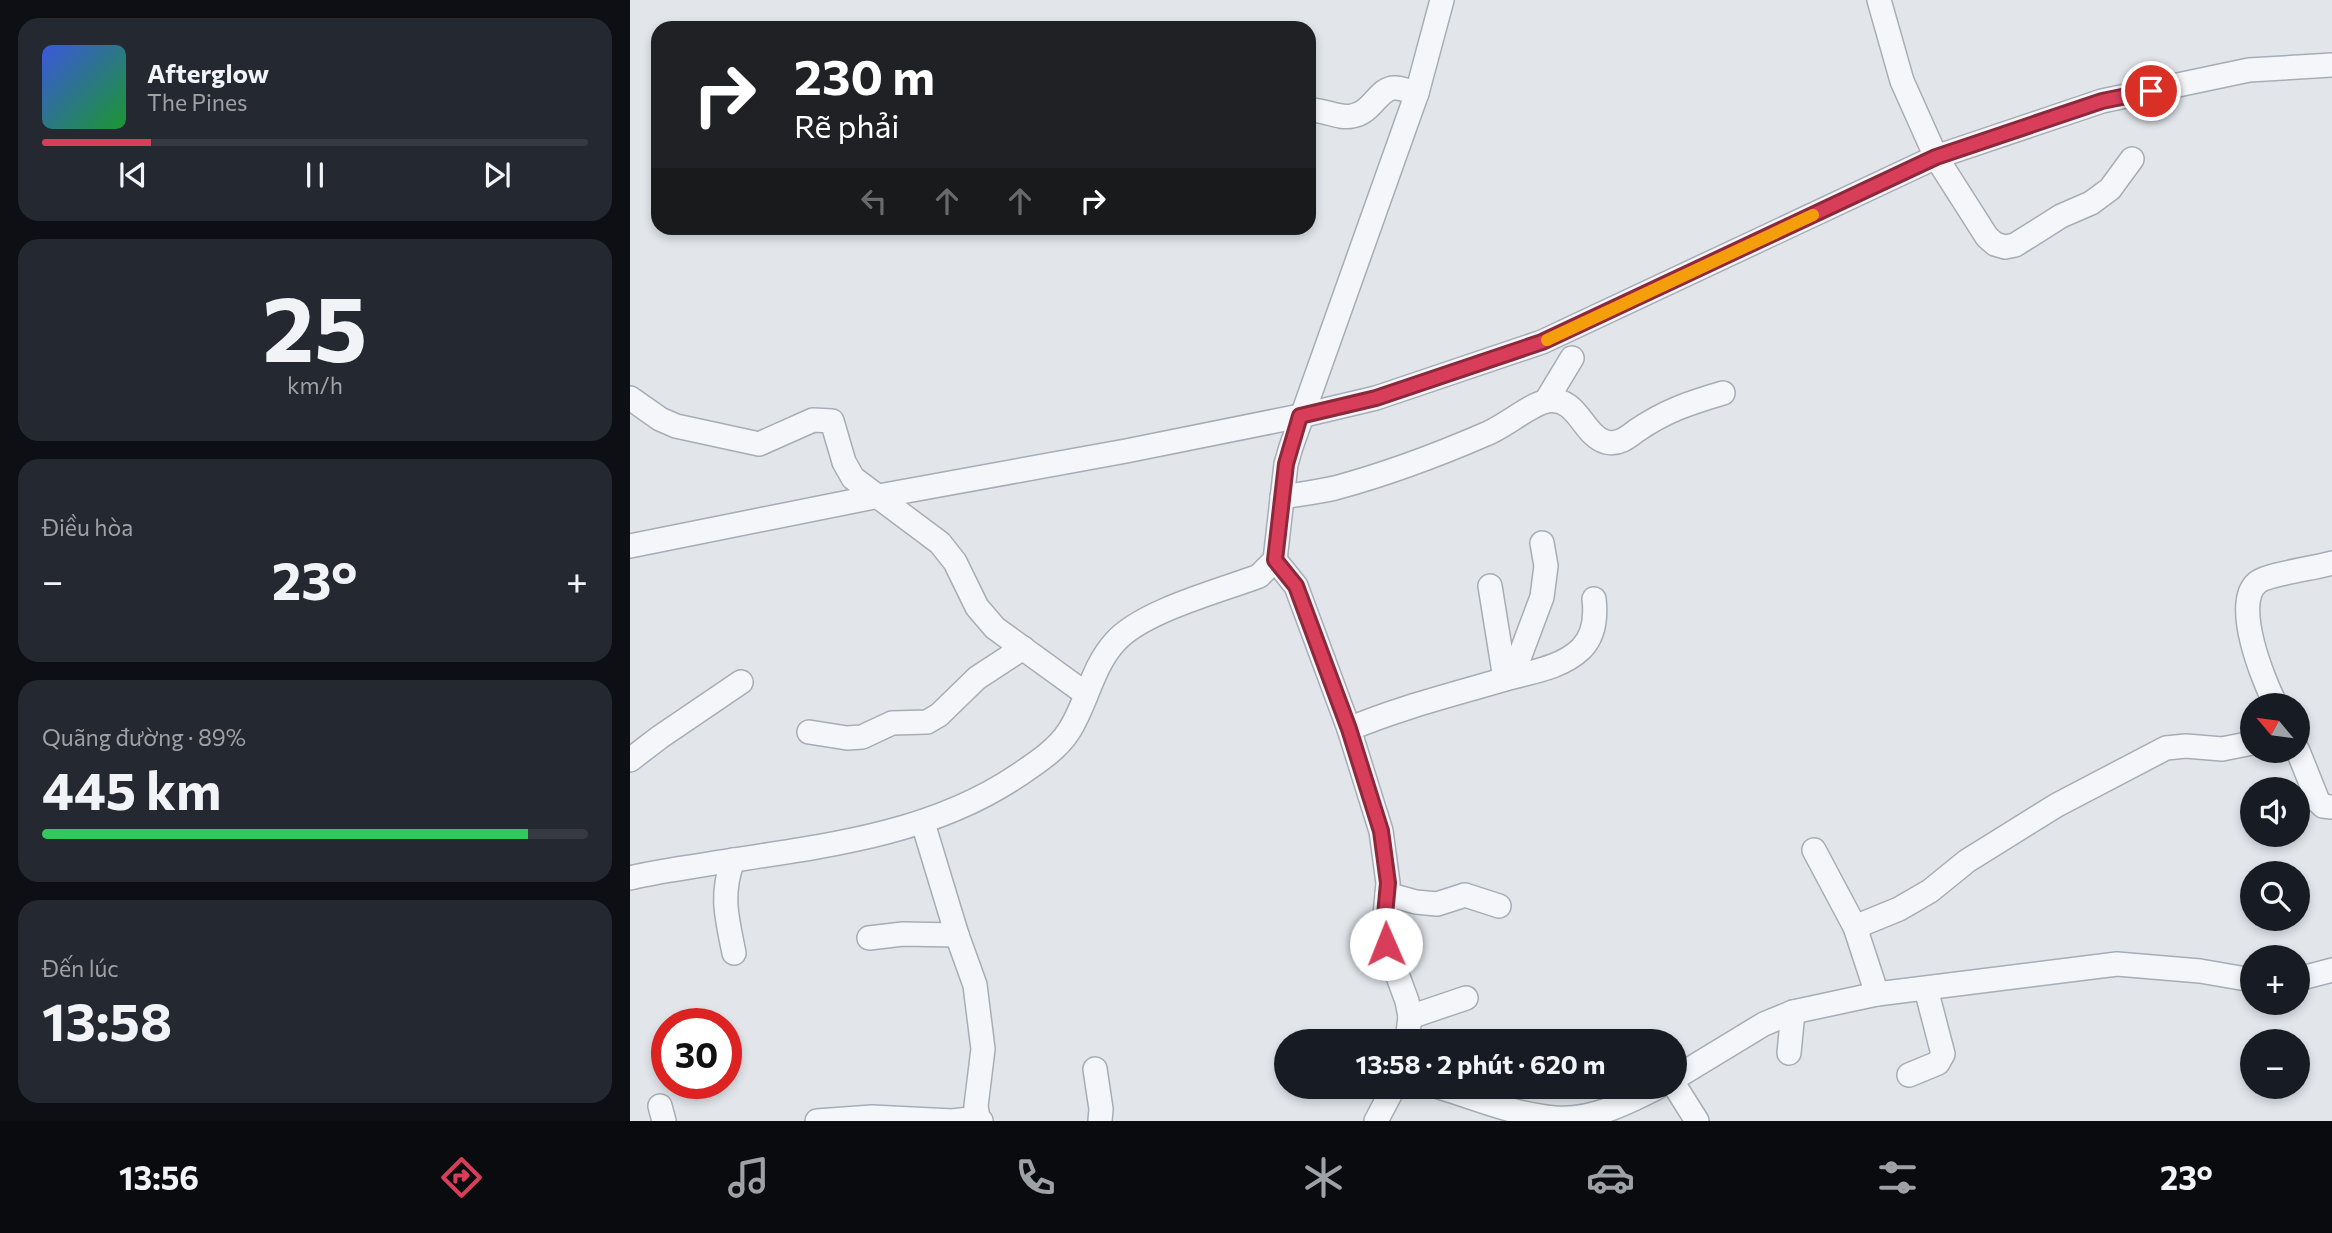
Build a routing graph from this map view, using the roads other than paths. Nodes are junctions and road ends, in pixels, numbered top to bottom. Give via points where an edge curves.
1 (1442, 0) edge
2 (1880, 0) edge
3 (2332, 65) edge
4 (1417, 93) junction
5 (1316, 111) edge
6 (1936, 157) junction
7 (2132, 159) dead end
8 (1572, 358) dead end
9 (1723, 393) dead end
10 (630, 398) edge
11 (1546, 401) junction
12 (1300, 416) junction
13 (879, 496) junction
14 (1282, 497) junction
15 (1542, 543) dead end
16 (630, 546) edge
17 (1275, 560) junction
18 (2332, 563) edge
19 (1490, 586) dead end
20 (1594, 599) dead end
21 (1023, 648) junction
22 (1509, 678) junction
23 (741, 682) dead end
24 (2272, 693) edge
25 (1086, 694) junction
26 (1349, 729) junction
27 (809, 732) dead end
28 (2240, 745) edge
29 (630, 760) edge
30 (2303, 763) edge
31 (2332, 807) edge
32 (923, 823) junction
33 (1814, 850) dead end
34 (733, 860) junction
35 (630, 878) edge
36 (1387, 894) junction
37 (1499, 906) dead end
38 (1856, 927) junction
39 (957, 935) junction
40 (869, 938) dead end
41 (734, 953) dead end
42 (2332, 970) edge
43 (2310, 976) edge
44 (2240, 977) edge
45 (1926, 989) junction
46 (1877, 994) junction
47 (1466, 998) dead end
48 (1793, 1012) junction
49 (1410, 1017) junction
50 (1408, 1029) edge
51 (1789, 1053) dead end
52 (1095, 1069) dead end
53 (1687, 1070) edge
54 (1909, 1075) dead end
55 (1388, 1099) edge
56 (1475, 1099) edge
57 (1633, 1099) edge
58 (1683, 1099) edge
59 (1531, 1118) edge
60 (980, 1119) edge
61 (817, 1121) edge
62 (1100, 1121) edge
63 (1376, 1121) edge
64 (1697, 1121) edge

1 - 4 street
2 - 6 street via 1902,81
3 - 6 street via 2249,70 2102,101
4 - 5 street via 1388,89 1370,108 1348,117
4 - 12 street
6 - 7 street via 1987,237 2005,247 2091,203 2110,189
6 - 12 street via 1542,342 1376,398
8 - 11 street
9 - 11 street via 1670,409 1617,442 1597,436 1569,406
10 - 13 street via 676,426 759,444 813,420 832,421 853,478
11 - 14 street via 1488,434 1401,466 1334,488
12 - 13 street
12 - 14 street
13 - 16 street
13 - 21 street via 940,543 977,607 995,628
14 - 17 street
15 - 22 street via 1546,566 1542,597
17 - 25 street via 1259,576 1135,626 1116,640
17 - 26 street via 1296,586
18 - 24 street via 2264,579 2252,588 2248,620
19 - 22 street
20 - 22 street via 1593,628 1584,646 1571,658
21 - 25 street
21 - 27 street via 977,678 928,722 892,723 862,737
22 - 26 street via 1387,713
23 - 29 street
25 - 32 street via 1069,732 1053,750 973,803
26 - 36 street via 1381,831
28 - 38 street via 2166,748 2057,805 1899,909
30 - 31 street via 2318,801
32 - 34 street
32 - 39 street
33 - 38 street
34 - 35 street
34 - 41 street via 724,906
36 - 37 street via 1437,904 1465,895
36 - 49 street via 1386,944
38 - 46 street
39 - 40 street
39 - 60 street via 978,999 983,1049 976,1090
42 - 43 street
44 - 45 street via 2117,964
45 - 46 street
45 - 54 street via 1943,1054 1938,1063
46 - 48 street
47 - 49 street
48 - 51 street
48 - 53 street via 1763,1024
49 - 50 street
52 - 62 street
55 - 63 street
56 - 59 street
57 - 59 street via 1589,1115
58 - 64 street
60 - 61 street via 872,1116

